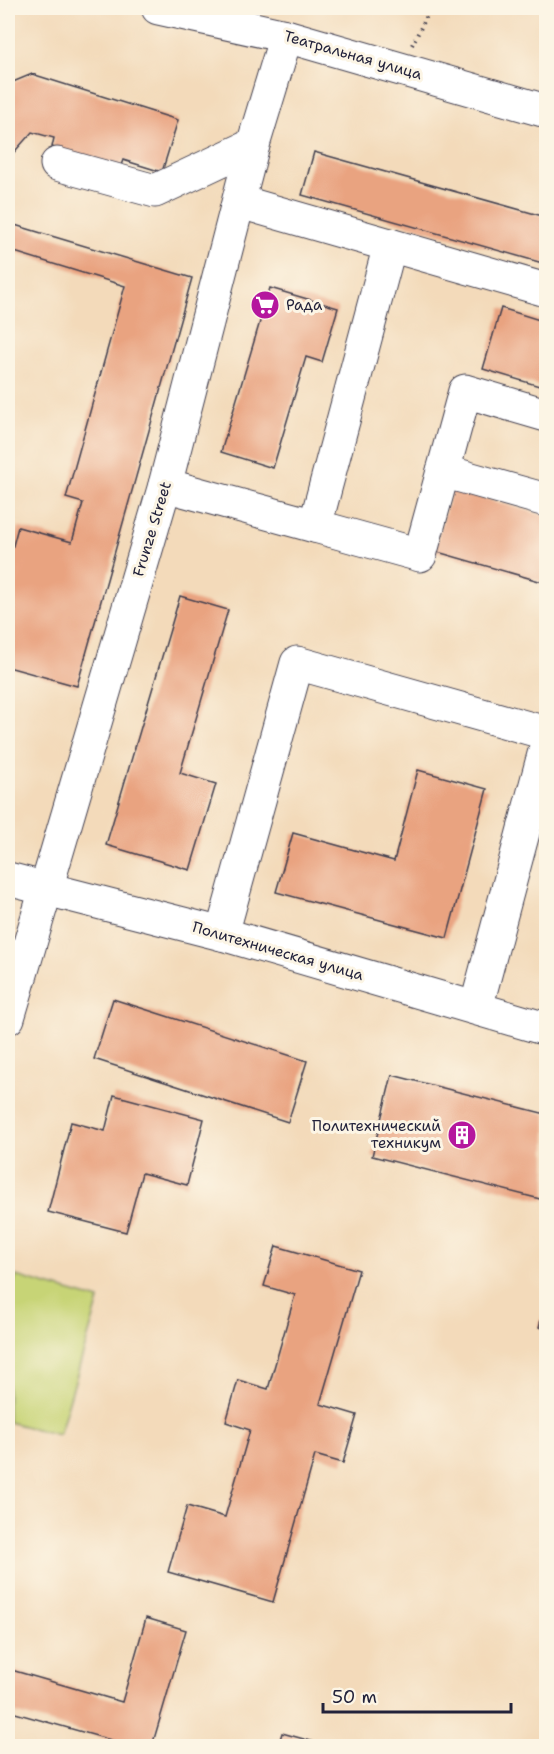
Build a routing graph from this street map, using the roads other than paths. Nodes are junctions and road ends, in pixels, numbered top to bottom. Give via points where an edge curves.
1 (158, 8) edge
2 (286, 36) junction
3 (546, 111) edge
4 (253, 145) junction
5 (57, 165) dead end
6 (240, 202) junction
7 (390, 245) junction
8 (546, 290) edge
9 (546, 415) edge
10 (443, 471) junction
11 (165, 485) junction
12 (546, 500) edge
13 (315, 526) junction
14 (546, 733) edge
15 (546, 747) edge
16 (8, 879) edge
17 (44, 889) junction
18 (222, 934) junction
19 (476, 1008) junction
20 (8, 1018) edge
21 (546, 1029) edge

1 - 2 street, Театральная улица
2 - 3 street, Театральная улица
2 - 4 street, Frunze Street
4 - 5 street via 155,191
4 - 6 street, Frunze Street
6 - 7 street
6 - 11 street, Frunze Street
7 - 8 street
7 - 13 street
9 - 10 street via 465,391
10 - 12 street
10 - 13 street via 420,555
11 - 13 street
11 - 17 street, Frunze Street
14 - 18 street via 297,663
15 - 19 street
16 - 17 street, Политехническая улица
17 - 18 street, Политехническая улица
17 - 20 street, Frunze Street
18 - 19 street, Политехническая улица
19 - 21 street, Политехническая улица

